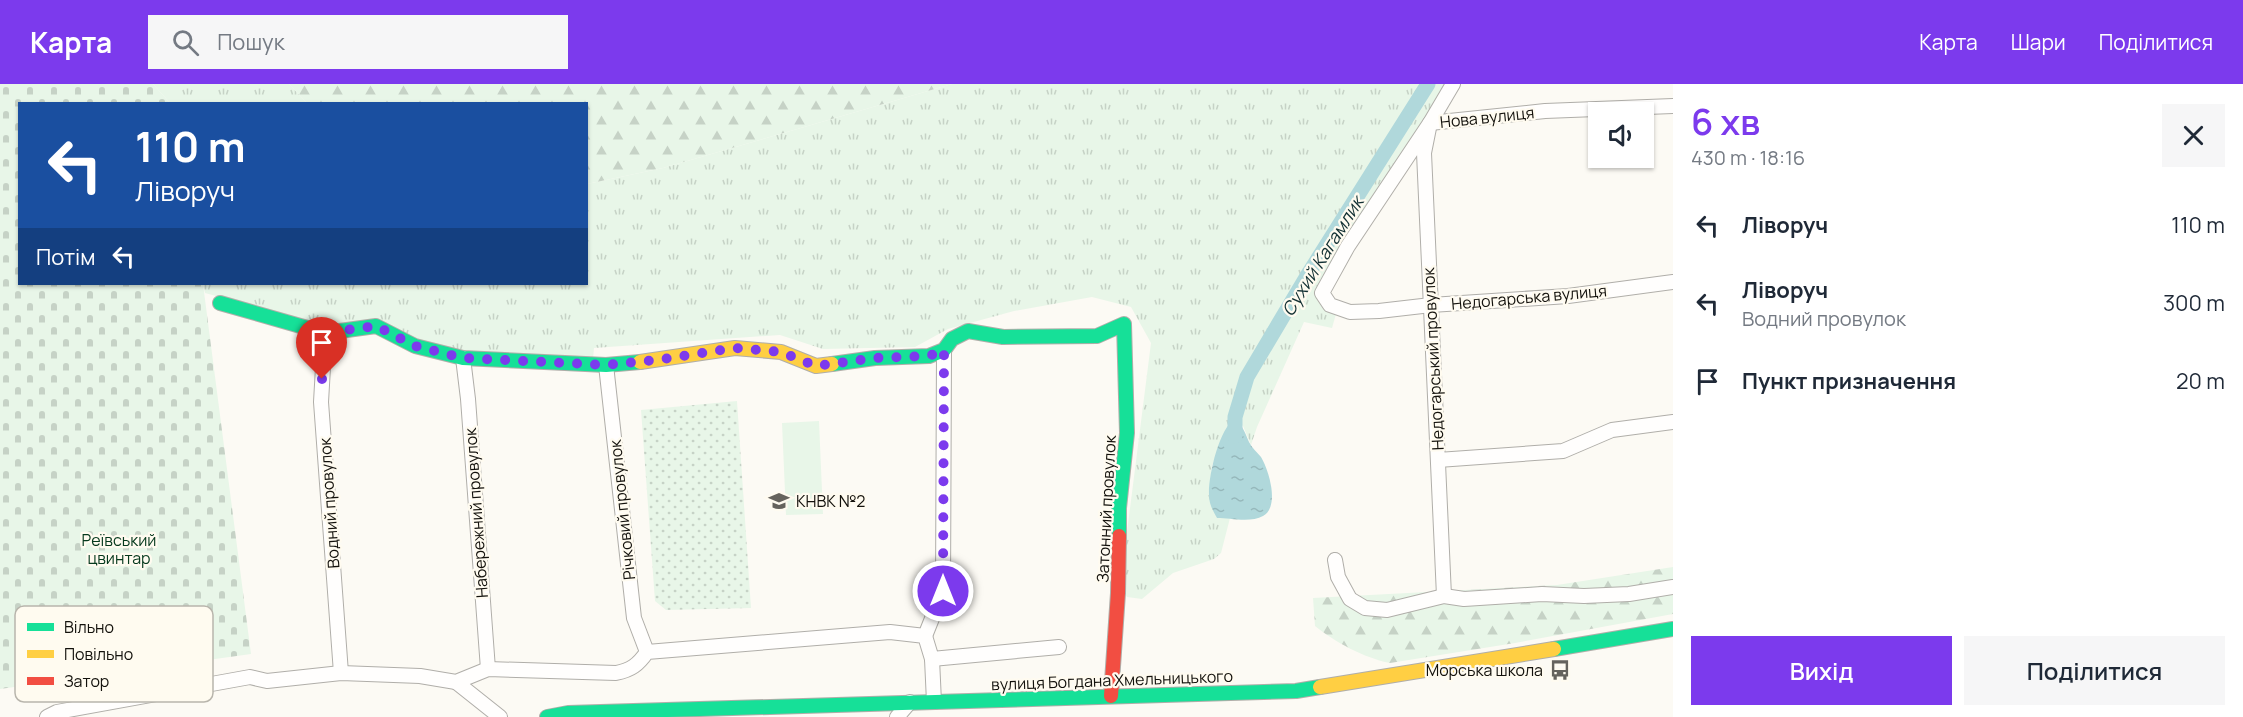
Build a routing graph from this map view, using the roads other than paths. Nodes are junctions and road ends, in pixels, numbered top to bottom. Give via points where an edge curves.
1 (1452, 84) edge
2 (1673, 106) edge
3 (1430, 123) junction
4 (1673, 282) edge
5 (1322, 292) joint
6 (220, 303) dead end
7 (1431, 304) junction
8 (324, 333) junction
9 (944, 350) junction
10 (463, 358) junction
11 (606, 365) junction
12 (1673, 422) edge
13 (1438, 460) junction
14 (1335, 560) dead end
15 (1673, 587) edge
16 (1444, 596) junction
17 (1673, 629) edge
18 (925, 636) junction
19 (1059, 647) dead end
20 (647, 652) junction
21 (932, 659) junction
22 (488, 669) junction
23 (341, 673) junction
24 (456, 682) junction
25 (213, 683) edge
26 (1111, 696) junction
27 (111, 702) edge
28 (910, 702) junction
29 (934, 702) junction
30 (47, 717) edge
31 (500, 717) edge
32 (547, 717) edge
33 (897, 717) edge

1 - 3 street
2 - 3 street, Нова вулиця via 1545,111
3 - 5 street, Нова вулиця via 1347,246
3 - 7 street, Недогарський провулок via 1424,181
4 - 7 street, Недогарська вулиця via 1568,296
5 - 7 street, Недогарська вулиця via 1330,305 1350,312
6 - 8 street
7 - 13 street, Недогарський провулок
8 - 10 street via 376,326 415,346
8 - 23 street, Водний провулок via 321,402
9 - 11 street via 929,356 816,366 781,352 735,348
9 - 18 street via 943,591
9 - 26 street, Затонний провулок via 952,339 968,331 1002,337 1097,336 1124,324 1127,433 1119,508
10 - 11 street
10 - 22 street, Набережний провулок
11 - 20 street, Річковий провулок via 634,618
12 - 13 street via 1612,430 1563,451
13 - 16 street, Недогарський провулок
14 - 16 street via 1338,577 1350,599 1365,608 1387,610
15 - 16 street via 1584,596
17 - 26 street, вулиця Богдана Хмельницького via 1296,691
18 - 20 street via 890,632
18 - 21 street
19 - 21 street
20 - 22 street via 638,664 616,673
21 - 29 street
22 - 24 street
23 - 24 street via 420,676
23 - 25 street via 267,681 250,676
24 - 31 street
26 - 29 street, вулиця Богдана Хмельницького
27 - 30 street
28 - 29 street, вулиця Богдана Хмельницького
28 - 32 street, вулиця Богдана Хмельницького via 568,713
28 - 33 street

